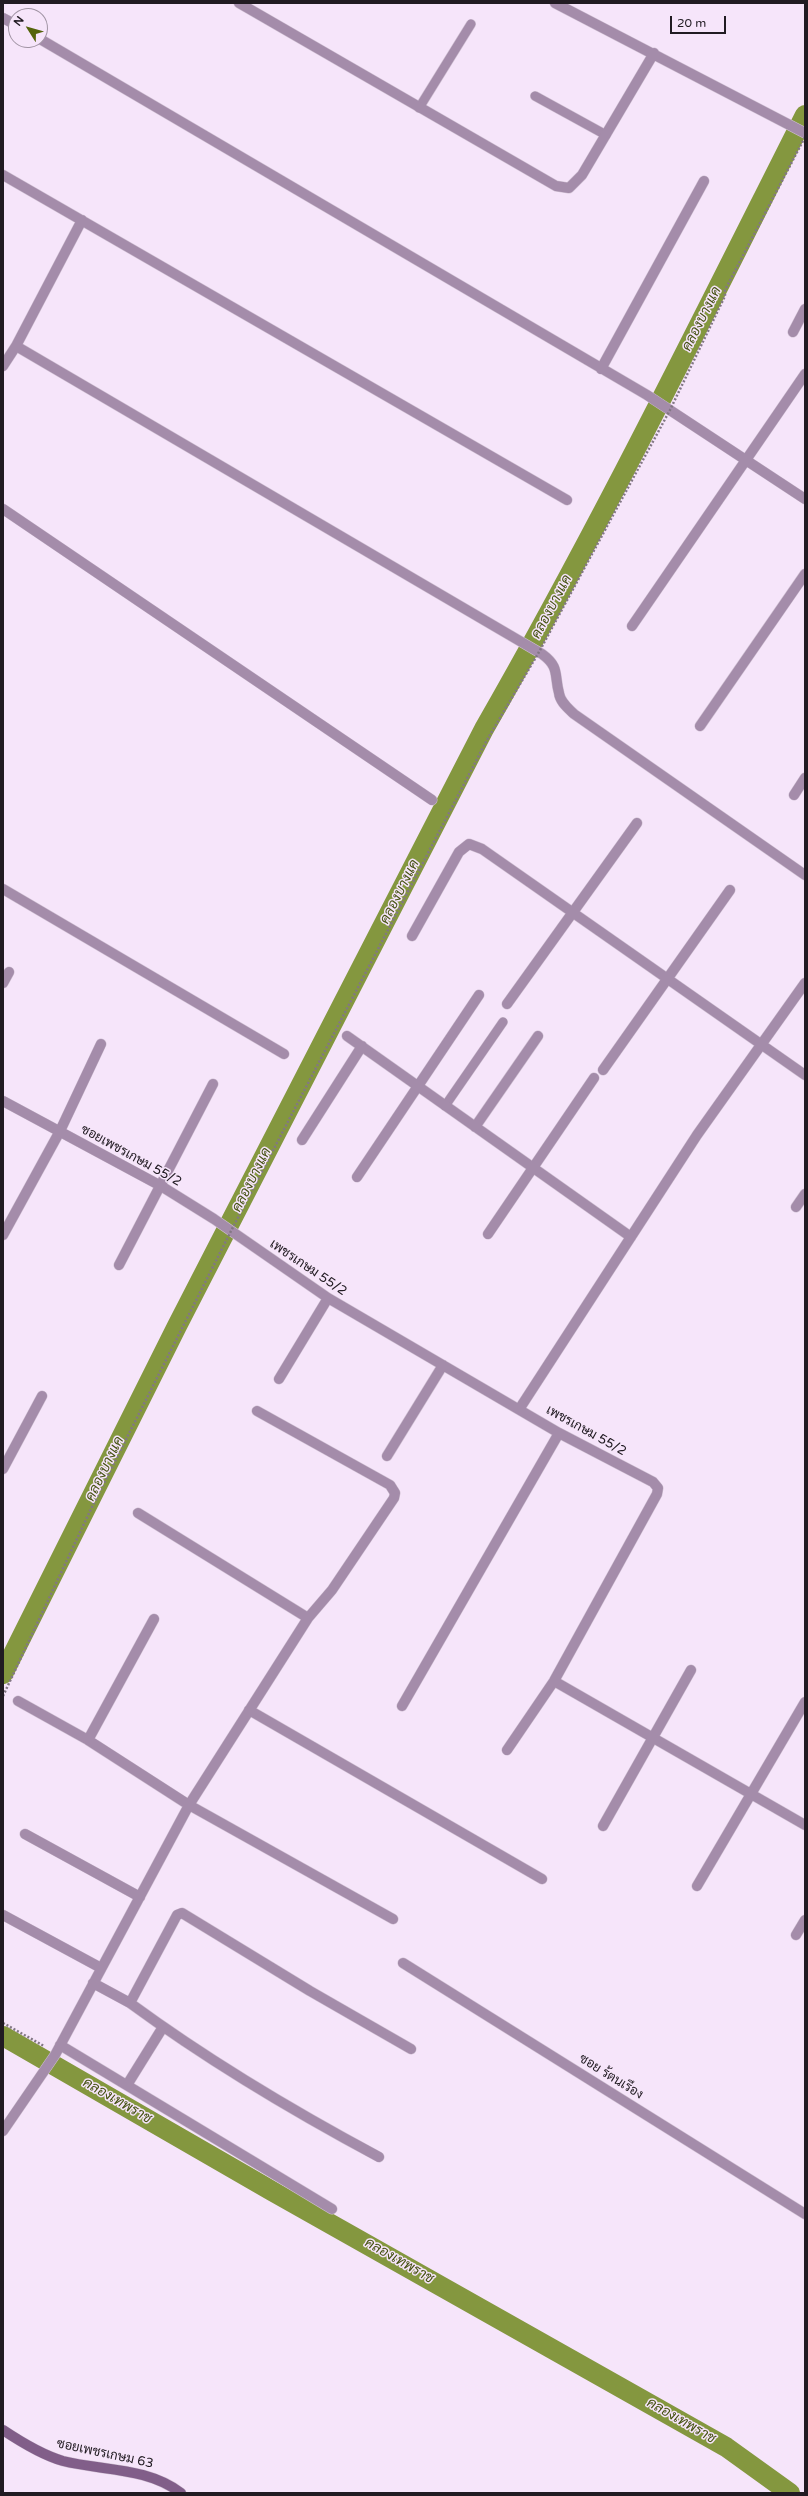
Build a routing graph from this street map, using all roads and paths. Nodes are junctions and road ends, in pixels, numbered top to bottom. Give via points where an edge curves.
1 (239, 3) edge
2 (555, 3) edge
3 (471, 24) dead end
4 (48, 44) edge
5 (654, 53) junction
6 (535, 96) dead end
7 (419, 108) junction
8 (805, 132) edge
9 (606, 135) junction
10 (805, 137) edge
11 (3, 175) edge
12 (704, 181) dead end
13 (82, 220) junction
14 (805, 309) edge
15 (793, 332) dead end
16 (16, 346) junction
17 (3, 366) edge
18 (601, 369) junction
19 (805, 374) edge
20 (668, 409) junction
21 (746, 460) junction
22 (805, 499) edge
23 (567, 500) dead end
24 (3, 509) edge
25 (805, 574) edge
26 (632, 626) dead end
27 (537, 651) junction
28 (700, 726) dead end
29 (805, 778) edge
30 (794, 795) dead end
31 (432, 800) dead end
32 (637, 823) dead end
33 (805, 875) edge
34 (3, 890) edge
35 (730, 890) dead end
36 (573, 913) junction
37 (412, 936) dead end
38 (9, 972) dead end
39 (667, 979) junction
40 (3, 983) edge
41 (805, 983) edge
42 (479, 995) dead end
43 (507, 1004) dead end
44 (503, 1022) dead end
45 (348, 1036) dead end
46 (538, 1036) dead end
47 (101, 1044) dead end
48 (762, 1044) junction
49 (362, 1046) junction
50 (284, 1054) dead end
51 (603, 1070) dead end
52 (805, 1075) edge
53 (594, 1078) dead end
54 (212, 1084) dead end
55 (418, 1086) junction
56 (3, 1101) edge
57 (445, 1106) junction
58 (475, 1127) junction
59 (60, 1131) junction
60 (302, 1140) dead end
61 (532, 1167) junction
62 (357, 1177) dead end
63 (161, 1186) junction
64 (805, 1194) edge
65 (796, 1207) dead end
66 (231, 1231) junction
67 (488, 1234) dead end
68 (3, 1235) edge
69 (631, 1237) junction
70 (242, 1240) joint
71 (119, 1265) dead end
72 (328, 1298) junction
73 (443, 1366) junction
74 (279, 1379) dead end
75 (42, 1396) dead end
76 (520, 1408) junction
77 (257, 1411) dead end
78 (559, 1432) junction
79 (387, 1456) dead end
80 (3, 1469) edge
81 (138, 1513) dead end
82 (308, 1618) junction
83 (154, 1619) dead end
84 (691, 1670) dead end
85 (554, 1681) junction
86 (3, 1696) edge
87 (18, 1701) dead end
88 (805, 1702) edge
89 (402, 1706) dead end
90 (249, 1710) junction
91 (653, 1738) junction
92 (88, 1740) junction
93 (507, 1750) dead end
94 (750, 1794) junction
95 (189, 1805) junction
96 (805, 1825) edge
97 (603, 1826) dead end
98 (25, 1834) dead end
99 (542, 1879) dead end
100 (697, 1886) dead end
101 (140, 1897) junction
102 (3, 1915) edge
103 (393, 1919) dead end
104 (805, 1920) edge
105 (796, 1934) dead end
106 (403, 1963) dead end
107 (101, 1968) junction
108 (94, 1983) junction
109 (130, 2003) junction
110 (3, 2023) edge
111 (163, 2027) junction
112 (411, 2049) dead end
113 (57, 2051) junction
114 (127, 2085) junction
115 (3, 2131) edge
116 (379, 2157) dead end
117 (332, 2209) dead end
118 (805, 2214) edge
119 (4, 2432) edge
120 (181, 2493) edge

1 - 7 street
2 - 5 street
3 - 7 lane
4 - 18 street
5 - 8 street
5 - 9 street
6 - 9 lane
7 - 9 street via 556,186 569,188 582,175
10 - 20 path, bridge via 725,290 725,296
11 - 13 street
12 - 18 street
13 - 16 street
13 - 23 street
14 - 15 street
16 - 17 street
16 - 27 street
18 - 20 street
19 - 21 street
20 - 21 street
20 - 27 path, bridge
21 - 22 street
21 - 26 street
24 - 31 street
25 - 28 street
27 - 33 street via 552,662 558,675 558,694 574,714
27 - 66 path, bridge via 487,740
29 - 30 street
32 - 36 street
34 - 50 street
35 - 39 street
36 - 37 street via 482,849 469,844 459,852
36 - 39 street
36 - 43 street
38 - 40 street
39 - 48 street
39 - 51 street
41 - 48 street
42 - 55 street
44 - 57 lane
45 - 49 street
46 - 58 street
47 - 59 street
48 - 52 street
48 - 69 street via 697,1135
49 - 55 street
49 - 60 street
53 - 61 street
54 - 63 street
55 - 57 street
55 - 62 street
56 - 59 street, ซอยเพชรเกษม 55/2
57 - 58 street
58 - 61 street
59 - 63 street, ซอยเพชรเกษม 55/2
59 - 68 street
61 - 67 street
61 - 69 street
63 - 66 street, ซอยเพชรเกษม 55/2
63 - 71 street
64 - 65 street
66 - 70 street, ซอยเพชรเกษม 55/2
66 - 86 path, bridge via 91,1509
69 - 76 street
70 - 72 street, เพชรเกษม 55/2
72 - 73 street, เพชรเกษม 55/2
72 - 74 street
73 - 76 street, เพชรเกษม 55/2
73 - 79 street
75 - 80 street
76 - 78 street, เพชรเกษม 55/2
77 - 82 street via 390,1485 395,1493 332,1590
78 - 85 street, เพชรเกษม 55/2 via 653,1482 658,1488
78 - 89 street
81 - 82 street
82 - 90 street
83 - 92 street
84 - 91 street
85 - 91 street
85 - 93 street, เพชรเกษม 55/2
87 - 92 street
88 - 94 street
90 - 95 street
90 - 99 street
91 - 94 street
91 - 97 street
92 - 95 street
94 - 96 street
94 - 100 street
95 - 101 street
95 - 103 street
98 - 101 street
101 - 107 street
102 - 107 street
104 - 105 street
106 - 118 street, ซอย ร้ตนเรึอง
107 - 108 street
108 - 109 street
108 - 113 street
109 - 111 street
109 - 112 street via 177,1915 182,1913
110 - 113 path
111 - 114 street
111 - 116 street via 305,2118
113 - 114 street
113 - 115 street
114 - 117 street
119 - 120 street, ซอยเพชรเกษม 63 via 52,2457 154,2477

